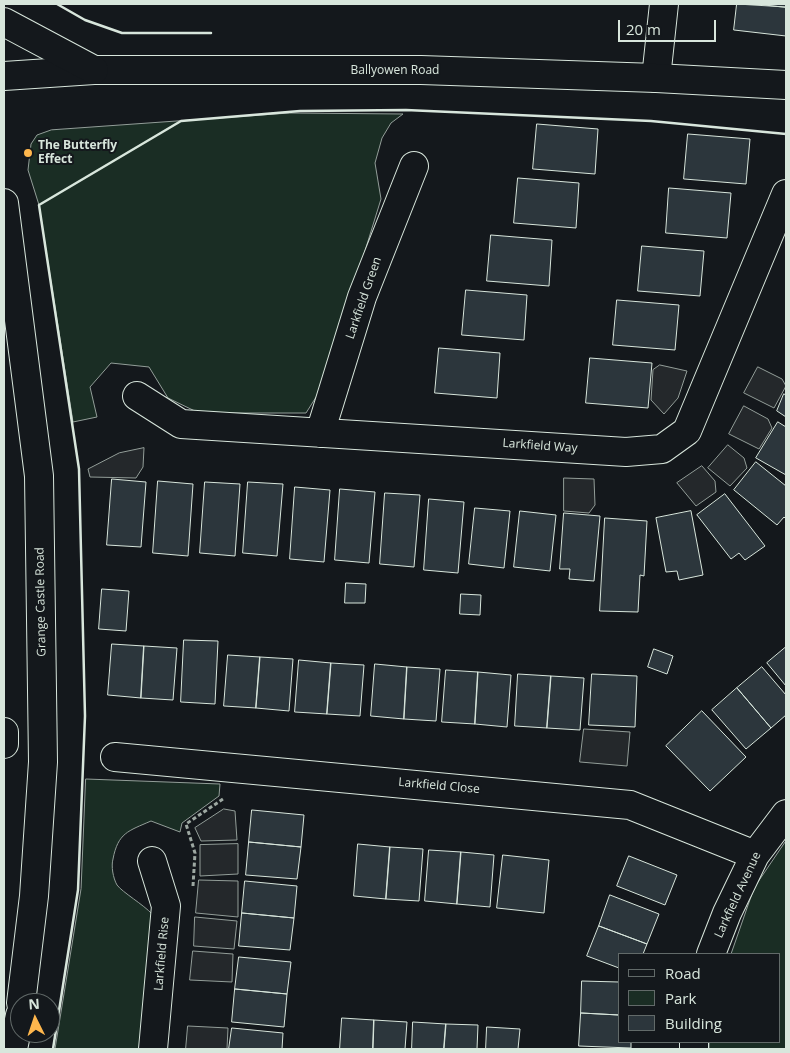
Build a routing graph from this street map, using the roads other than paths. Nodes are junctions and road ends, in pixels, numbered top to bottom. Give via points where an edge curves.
1 (664, 4) edge
2 (4, 22) edge
3 (94, 70) junction
4 (4, 76) edge
5 (656, 78) junction
6 (786, 85) edge
7 (414, 166) dead end
8 (786, 194) edge
9 (4, 203) edge
10 (137, 396) dead end
11 (320, 432) junction
12 (4, 732) edge
13 (4, 744) edge
14 (115, 757) dead end
15 (786, 814) edge
16 (755, 855) junction
17 (152, 861) dead end
18 (711, 953) edge
19 (22, 993) edge
20 (153, 1049) edge

1 - 5 street
2 - 3 street
3 - 4 street, Ballyowen Road
3 - 5 street, Ballyowen Road via 421,70
5 - 6 street, Ballyowen Road
7 - 11 street, Larkfield Green via 362,298
8 - 11 street, Larkfield Way via 687,431 662,449 626,452
9 - 19 street, Grange Castle Road via 39,486 43,762 34,896
10 - 11 street, Larkfield Way via 181,424
12 - 13 street
14 - 16 street, Larkfield Close via 630,805
15 - 16 street, Larkfield Avenue
16 - 18 street, Larkfield Avenue
17 - 20 street, Larkfield Rise via 166,906

